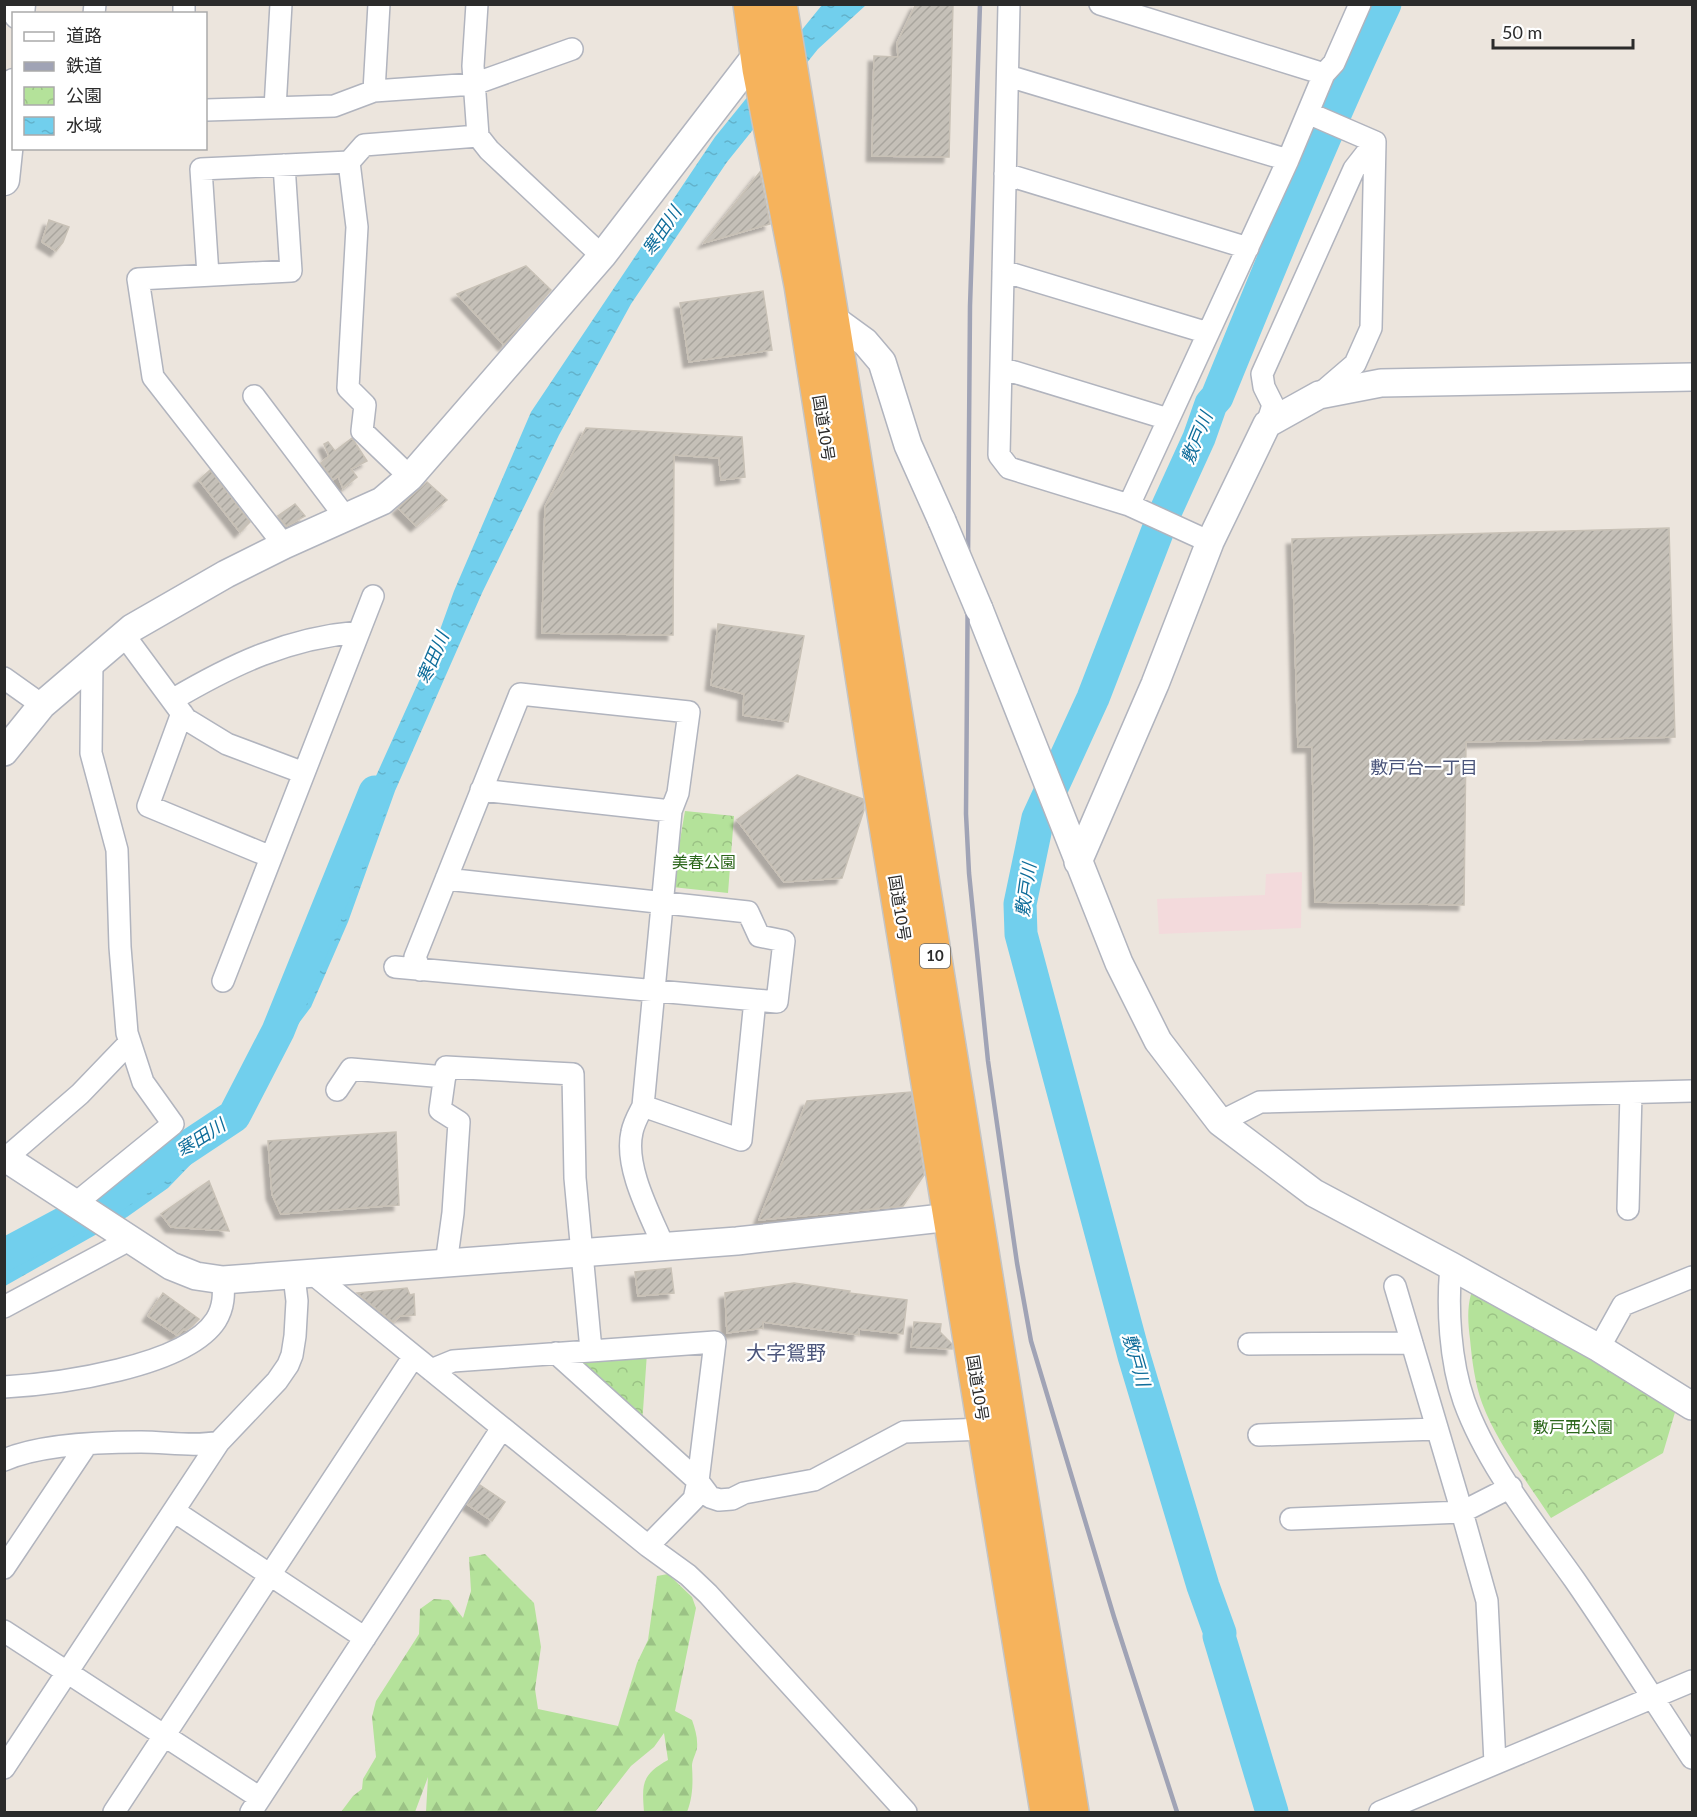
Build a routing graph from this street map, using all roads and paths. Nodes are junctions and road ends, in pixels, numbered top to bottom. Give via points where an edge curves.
1 (281, 4) edge
2 (380, 4) edge
3 (477, 4) edge
4 (1009, 4) edge
5 (1100, 4) edge
6 (1360, 4) edge
7 (774, 14) edge
8 (572, 49) dead end
9 (758, 61) junction
10 (1324, 74) junction
11 (1008, 76) junction
12 (474, 84) junction
13 (374, 91) junction
14 (12, 103) edge
15 (275, 108) junction
16 (207, 110) edge
17 (1314, 116) junction
18 (478, 136) junction
19 (1367, 138) junction
20 (1288, 160) junction
21 (349, 162) junction
22 (284, 165) junction
23 (1005, 174) junction
24 (4, 180) edge
25 (798, 197) junction
26 (1248, 248) junction
27 (602, 256) junction
28 (1003, 271) junction
29 (208, 275) junction
30 (801, 285) junction
31 (832, 318) junction
32 (1208, 333) junction
33 (1001, 368) junction
34 (1692, 377) edge
35 (1319, 394) junction
36 (254, 396) dead end
37 (1168, 419) junction
38 (1267, 424) junction
39 (410, 477) junction
40 (1137, 509) junction
41 (346, 518) junction
42 (1203, 539) junction
43 (284, 545) junction
44 (373, 596) dead end
45 (359, 633) junction
46 (124, 635) junction
47 (92, 662) junction
48 (4, 678) edge
49 (42, 705) junction
50 (177, 706) junction
51 (4, 752) edge
52 (304, 773) junction
53 (482, 790) junction
54 (670, 811) junction
55 (271, 857) junction
56 (1078, 862) junction
57 (446, 879) junction
58 (662, 903) junction
59 (395, 968) dead end
60 (420, 970) junction
61 (223, 981) dead end
62 (654, 991) junction
63 (755, 1000) junction
64 (130, 1042) junction
65 (445, 1077) junction
66 (337, 1090) dead end
67 (1692, 1091) edge
68 (1630, 1093) junction
69 (643, 1106) junction
70 (1220, 1122) junction
71 (5, 1158) edge
72 (76, 1203) junction
73 (1628, 1209) dead end
74 (963, 1215) junction
75 (124, 1237) junction
76 (664, 1246) junction
77 (583, 1253) junction
78 (446, 1263) junction
79 (1451, 1266) junction
80 (303, 1275) junction
81 (1692, 1277) edge
82 (223, 1280) junction
83 (1395, 1286) dead end
84 (4, 1307) edge
85 (1412, 1343) junction
86 (1249, 1344) dead end
87 (1599, 1348) junction
88 (591, 1350) junction
89 (556, 1353) junction
90 (414, 1356) junction
91 (430, 1370) junction
92 (4, 1387) edge
93 (1692, 1406) edge
94 (502, 1428) junction
95 (985, 1429) junction
96 (1437, 1429) junction
97 (1259, 1435) dead end
98 (219, 1442) junction
99 (87, 1444) junction
100 (4, 1460) edge
101 (698, 1481) junction
102 (1511, 1488) junction
103 (174, 1511) junction
104 (1462, 1512) junction
105 (1291, 1519) dead end
106 (648, 1546) junction
107 (4, 1568) edge
108 (270, 1575) junction
109 (4, 1631) edge
110 (365, 1638) junction
111 (68, 1672) junction
112 (1692, 1681) edge
113 (1652, 1698) junction
114 (165, 1736) junction
115 (1692, 1758) edge
116 (1495, 1763) junction
117 (4, 1768) edge
118 (255, 1805) edge
119 (114, 1812) edge
120 (906, 1812) edge
121 (1047, 1812) edge
122 (1072, 1812) edge
123 (1380, 1812) edge

1 - 15 street
2 - 13 street
3 - 12 street
4 - 11 street
5 - 10 street
6 - 10 street via 1334,63
7 - 9 highway, 国道10号 / 10
7 - 25 highway, 国道10号 / 10 via 795,99
8 - 12 street
9 - 25 highway, 国道10号 / 10 via 772,132
9 - 27 street
10 - 17 street
11 - 20 street
11 - 23 street
12 - 13 street
12 - 18 street
13 - 15 street via 334,106
14 - 24 main road
15 - 16 street
17 - 19 street
17 - 20 street
18 - 21 street via 364,145
18 - 27 street
19 - 35 street via 1371,328 1355,364
19 - 38 street via 1262,374 1273,405
20 - 26 street
21 - 22 street
21 - 39 street via 357,227 348,388 365,405 362,431
22 - 29 street via 291,270
22 - 29 street via 201,170
23 - 26 street
23 - 28 street
25 - 30 highway, 国道10号 / 10
25 - 31 highway, 国道10号 / 10
26 - 32 street
27 - 39 street
28 - 32 street
28 - 33 street
29 - 43 street via 138,279 153,377
30 - 31 street
30 - 74 highway, 国道10号 / 10 via 874,752
31 - 56 street, bridge via 865,342 882,362 908,445 979,609
31 - 74 highway, 国道10号 / 10
32 - 37 street
33 - 37 street
33 - 40 street via 999,455 1009,468
34 - 35 street via 1381,383
35 - 38 street
36 - 41 street
37 - 40 street
38 - 42 street
39 - 41 street via 382,501
40 - 42 street
41 - 43 street
42 - 56 street via 1155,684
43 - 46 street via 226,574
44 - 45 street
45 - 50 street via 310,639 257,656 205,680
45 - 52 street
46 - 47 street
46 - 50 street
47 - 49 street
47 - 64 street via 91,753 117,850 120,947
48 - 49 street
49 - 51 street
50 - 52 street via 186,719 227,744
50 - 55 street via 148,806
52 - 55 street
53 - 54 street
53 - 54 street via 520,694 689,712 678,793
53 - 57 street
54 - 58 street
55 - 61 street
56 - 70 street via 1119,963 1158,1041
57 - 58 street
57 - 60 street via 415,957
58 - 62 street
58 - 63 street via 748,912 759,936 784,941 777,1002
59 - 60 street
60 - 62 street
62 - 63 street
62 - 69 street
63 - 69 street via 741,1140
64 - 71 street via 80,1094
64 - 72 street via 144,1082 173,1124
65 - 66 street via 351,1069
65 - 77 street via 446,1067 573,1074 575,1178
65 - 78 street via 440,1110 459,1122
67 - 68 street
68 - 70 street via 1260,1101
68 - 73 street
69 - 76 street via 632,1133 632,1157 639,1186
70 - 79 street via 1314,1193
71 - 72 street
72 - 75 street
74 - 76 street
74 - 95 highway, 国道10号 / 10
74 - 122 highway, 国道10号 / 10
75 - 82 street via 182,1271
75 - 84 street
76 - 77 street
77 - 78 street
77 - 88 street
78 - 80 street
79 - 87 street
79 - 102 street via 1453,1356 1463,1399 1477,1434
80 - 82 street
80 - 90 street
80 - 98 street via 292,1355 277,1381
81 - 87 street via 1623,1305
82 - 92 street via 223,1304 217,1319 188,1344 120,1370
83 - 85 street
85 - 86 street
85 - 96 street
87 - 93 street
88 - 89 street
88 - 101 street via 715,1342
89 - 91 street via 453,1360
89 - 101 street
90 - 91 street
90 - 108 street
91 - 94 street
94 - 106 street
94 - 110 street
95 - 101 street via 904,1432 814,1480 732,1498 710,1497
95 - 121 highway, 国道10号 / 10
96 - 97 street
96 - 104 street
98 - 99 street
98 - 103 street
99 - 100 street
99 - 107 street
101 - 106 street via 694,1499
102 - 104 street
102 - 113 street
103 - 108 street
103 - 111 street
104 - 105 street
104 - 116 street via 1487,1601
106 - 120 street via 708,1594
108 - 110 street
108 - 114 street
109 - 111 street
110 - 118 street
111 - 114 street
111 - 117 street
112 - 113 street
113 - 115 street
113 - 116 street
114 - 118 street
114 - 119 street
116 - 123 street

